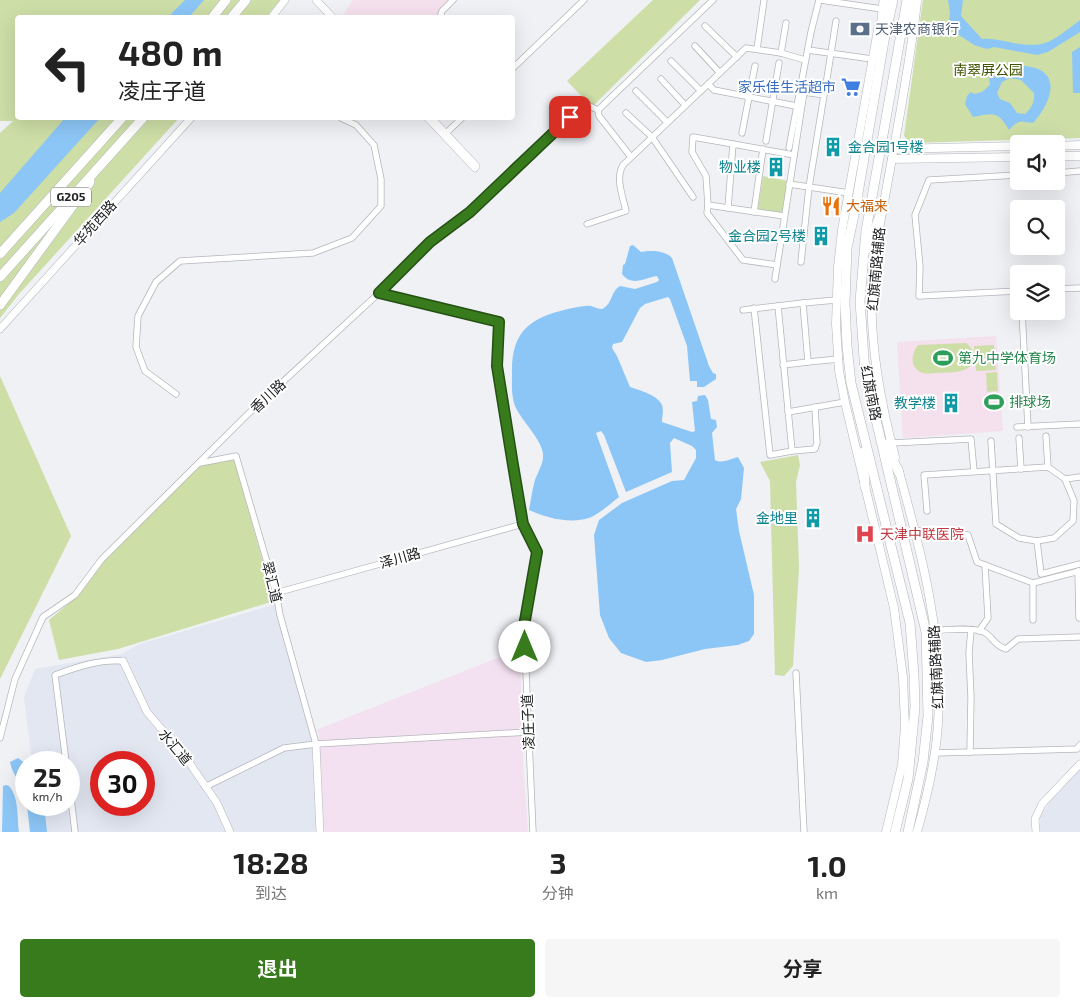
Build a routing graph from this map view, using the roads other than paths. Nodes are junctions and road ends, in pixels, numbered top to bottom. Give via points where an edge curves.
1 (226, 0) edge
2 (246, 0) edge
3 (287, 0) edge
4 (316, 0) edge
5 (321, 0) edge
6 (453, 0) edge
7 (584, 0) edge
8 (713, 0) edge
9 (764, 0) edge
10 (819, 0) edge
11 (894, 0) edge
12 (907, 0) edge
13 (916, 0) edge
14 (865, 3) edge
15 (883, 3) edge
16 (214, 15) edge
17 (234, 15) edge
18 (274, 15) edge
19 (277, 15) edge
20 (330, 15) edge
21 (334, 15) edge
22 (441, 15) edge
23 (836, 21) dead end
24 (786, 23) dead end
25 (705, 26) dead end
26 (884, 41) junction
27 (695, 46) dead end
28 (899, 46) junction
29 (757, 49) junction
30 (808, 50) junction
31 (782, 53) junction
32 (831, 53) junction
33 (736, 57) junction
34 (872, 59) junction
35 (806, 60) junction
36 (671, 61) dead end
37 (779, 63) dead end
38 (515, 66) edge
39 (755, 66) dead end
40 (720, 72) junction
41 (660, 79) dead end
42 (708, 84) junction
43 (636, 91) dead end
44 (701, 91) junction
45 (825, 91) dead end
46 (748, 96) junction
47 (773, 101) junction
48 (685, 105) junction
49 (796, 106) junction
50 (598, 110) junction
51 (626, 113) dead end
52 (120, 120) edge
53 (141, 120) edge
54 (183, 120) edge
55 (189, 120) edge
56 (345, 120) edge
57 (432, 120) edge
58 (451, 120) edge
59 (460, 120) edge
60 (667, 122) junction
61 (453, 126) junction
62 (742, 133) dead end
63 (445, 134) junction
64 (652, 137) junction
65 (766, 141) dead end
66 (733, 144) junction
67 (1080, 145) edge
68 (1010, 146) edge
69 (1065, 146) edge
70 (789, 148) dead end
71 (764, 149) junction
72 (893, 149) junction
73 (794, 155) junction
74 (1065, 156) edge
75 (1080, 156) edge
76 (631, 157) junction
77 (1010, 157) edge
78 (892, 159) junction
79 (476, 167) dead end
80 (98, 169) junction
81 (1080, 171) edge
82 (1065, 172) edge
83 (1010, 176) edge
84 (789, 184) junction
85 (810, 187) junction
86 (849, 193) junction
87 (693, 197) dead end
88 (708, 205) junction
89 (728, 208) junction
90 (883, 208) junction
91 (754, 212) junction
92 (784, 216) junction
93 (587, 224) dead end
94 (782, 232) junction
95 (804, 234) junction
96 (0, 254) edge
97 (862, 261) junction
98 (801, 262) dead end
99 (777, 265) junction
100 (0, 277) edge
101 (775, 279) dead end
102 (1080, 288) edge
103 (1065, 289) edge
104 (1010, 291) edge
105 (379, 293) junction
106 (836, 300) junction
107 (803, 303) junction
108 (0, 305) edge
109 (778, 306) junction
110 (754, 308) junction
111 (743, 310) dead end
112 (1022, 320) edge
113 (0, 324) edge
114 (0, 329) edge
115 (839, 359) junction
116 (808, 362) junction
117 (783, 366) junction
118 (176, 394) dead end
119 (845, 402) junction
120 (815, 407) junction
121 (788, 412) junction
122 (1080, 424) edge
123 (1028, 426) junction
124 (878, 427) junction
125 (1017, 427) dead end
126 (862, 429) junction
127 (1046, 436) dead end
128 (1019, 438) dead end
129 (990, 441) dead end
130 (891, 443) junction
131 (792, 451) junction
132 (199, 463) junction
133 (1048, 467) junction
134 (1021, 469) junction
135 (974, 471) junction
136 (993, 472) junction
137 (899, 473) junction
138 (1080, 477) edge
139 (1065, 479) junction
140 (865, 487) junction
141 (927, 511) dead end
142 (523, 524) junction
143 (914, 530) junction
144 (1037, 541) junction
145 (1080, 564) edge
146 (984, 565) junction
147 (1079, 571) edge
148 (1033, 582) junction
149 (276, 593) junction
150 (1079, 618) edge
151 (1033, 620) dead end
152 (935, 630) junction
153 (971, 630) junction
154 (979, 631) junction
155 (1080, 637) edge
156 (123, 661) joint
157 (796, 673) dead end
158 (528, 732) junction
159 (0, 738) edge
160 (316, 744) junction
161 (1080, 745) edge
162 (65, 751) edge
163 (970, 752) junction
164 (934, 753) junction
165 (1080, 764) edge
166 (205, 787) junction
167 (73, 816) edge
168 (75, 832) edge
169 (230, 832) edge
170 (320, 832) edge
171 (533, 832) edge
172 (804, 832) edge
173 (886, 832) edge
174 (895, 832) edge
175 (908, 832) edge
176 (917, 832) edge
177 (1036, 832) edge

1 - 16 highway
2 - 17 highway
3 - 18 street
3 - 19 street
4 - 20 street
5 - 21 street
6 - 22 street
7 - 38 street
8 - 50 street
9 - 29 street
10 - 14 street
10 - 30 street
11 - 26 highway, 红旗南路
12 - 28 highway, 红旗南路
13 - 28 highway
13 - 72 main road, 红旗南路辅路
14 - 15 street
15 - 26 highway via 881,33
15 - 34 main road
23 - 32 street
24 - 31 street
25 - 33 street
26 - 126 highway, 红旗南路 via 847,248 847,346 851,383
27 - 40 street
28 - 97 highway, 红旗南路
29 - 31 street
29 - 33 street via 746,48
30 - 32 street
30 - 35 street
31 - 35 street
32 - 34 street
32 - 45 street
33 - 40 street
34 - 86 main road
35 - 49 street
36 - 44 street
37 - 47 street
39 - 46 street
40 - 42 street
41 - 48 street
42 - 44 street
42 - 46 street via 714,90
43 - 60 street
44 - 48 street
46 - 47 street
46 - 62 street
47 - 49 street
47 - 65 street
48 - 60 street
49 - 70 street
50 - 76 street via 599,116
50 - 105 street, 香川路 via 585,104 470,212 430,242
51 - 64 street
52 - 96 highway, G205
53 - 80 highway, G205
54 - 113 street, 华苑西路
55 - 114 street, 华苑西路
56 - 118 street via 356,125 374,145 381,179 381,206 352,238 313,253 180,261 156,282 138,316 136,347 145,371
57 - 63 street
58 - 61 street
59 - 61 street
60 - 64 street
61 - 63 street
63 - 79 street
64 - 76 street
64 - 87 street
66 - 71 street
66 - 88 street via 692,138 692,152 706,176
66 - 89 street
67 - 69 main road
68 - 72 main road
71 - 73 street
71 - 91 street
72 - 78 main road, 红旗南路辅路
73 - 84 street
73 - 85 street via 804,92 824,95
74 - 75 main road
76 - 93 street via 619,171 626,211
77 - 78 main road
78 - 90 main road, 红旗南路辅路
80 - 100 highway, G205
80 - 108 highway
81 - 82 street
83 - 104 street via 929,180 915,215 919,296
84 - 85 street
84 - 92 street
85 - 86 street
85 - 95 street
86 - 106 main road
88 - 89 street
88 - 99 street via 707,213 743,260
89 - 91 street
90 - 97 highway
90 - 130 main road, 红旗南路辅路 via 873,270 872,315 880,392
91 - 92 street
92 - 94 street
94 - 95 street
94 - 99 street
95 - 98 street
97 - 124 highway, 红旗南路 via 861,330 866,374
99 - 101 street
102 - 103 street
105 - 132 street, 香川路
105 - 142 street, 凌庄子道 via 499,322 497,366
106 - 107 street
106 - 115 main road
107 - 109 street
107 - 116 street
109 - 110 street
109 - 117 street
110 - 111 street
110 - 131 street via 770,455
112 - 123 street
115 - 116 street
115 - 119 main road
116 - 117 street
117 - 121 street
119 - 120 street
119 - 140 main road
120 - 121 street
120 - 131 street via 815,449
121 - 131 street
122 - 123 street
123 - 125 street
124 - 137 highway
124 - 175 highway, 红旗南路 via 926,632 928,716 919,784
126 - 140 highway
126 - 174 highway, 红旗南路 via 910,623 915,707 908,779
127 - 133 street
128 - 134 street
129 - 136 street
130 - 135 street via 971,439
130 - 137 main road, 红旗南路辅路
132 - 149 street, 翠汇道 via 236,456
132 - 159 street, 香川路 via 102,559 75,595 43,617 15,679
133 - 134 street
133 - 139 street
134 - 136 street
135 - 136 street
135 - 141 street via 924,475
136 - 144 street via 996,524 1019,538
137 - 143 main road, 红旗南路辅路
138 - 139 street
139 - 144 street via 1074,502 1073,521 1054,538
140 - 173 main road via 894,608 903,676 903,752
142 - 149 street, 泽川路
142 - 158 street, 凌庄子道 via 537,552 524,626
143 - 146 street via 968,535 977,562
143 - 152 main road, 红旗南路辅路
144 - 145 street via 1041,574
146 - 148 street
146 - 154 street via 988,618
147 - 148 street
147 - 150 street
148 - 151 street
149 - 160 street, 翠汇道
152 - 153 street
152 - 164 main road, 红旗南路辅路 via 939,688
153 - 154 street
153 - 163 street
154 - 155 street via 1006,650 1018,639
156 - 162 street via 80,666 55,675
156 - 166 street, 水汇道 via 146,712 186,758
157 - 172 street
158 - 160 street
158 - 171 street, 凌庄子道
160 - 166 street via 284,748
160 - 170 street
161 - 163 street via 1077,748
163 - 164 street
164 - 176 main road, 红旗南路辅路
165 - 177 street via 1042,804 1035,819
166 - 169 street, 水汇道 via 217,803
167 - 168 street

